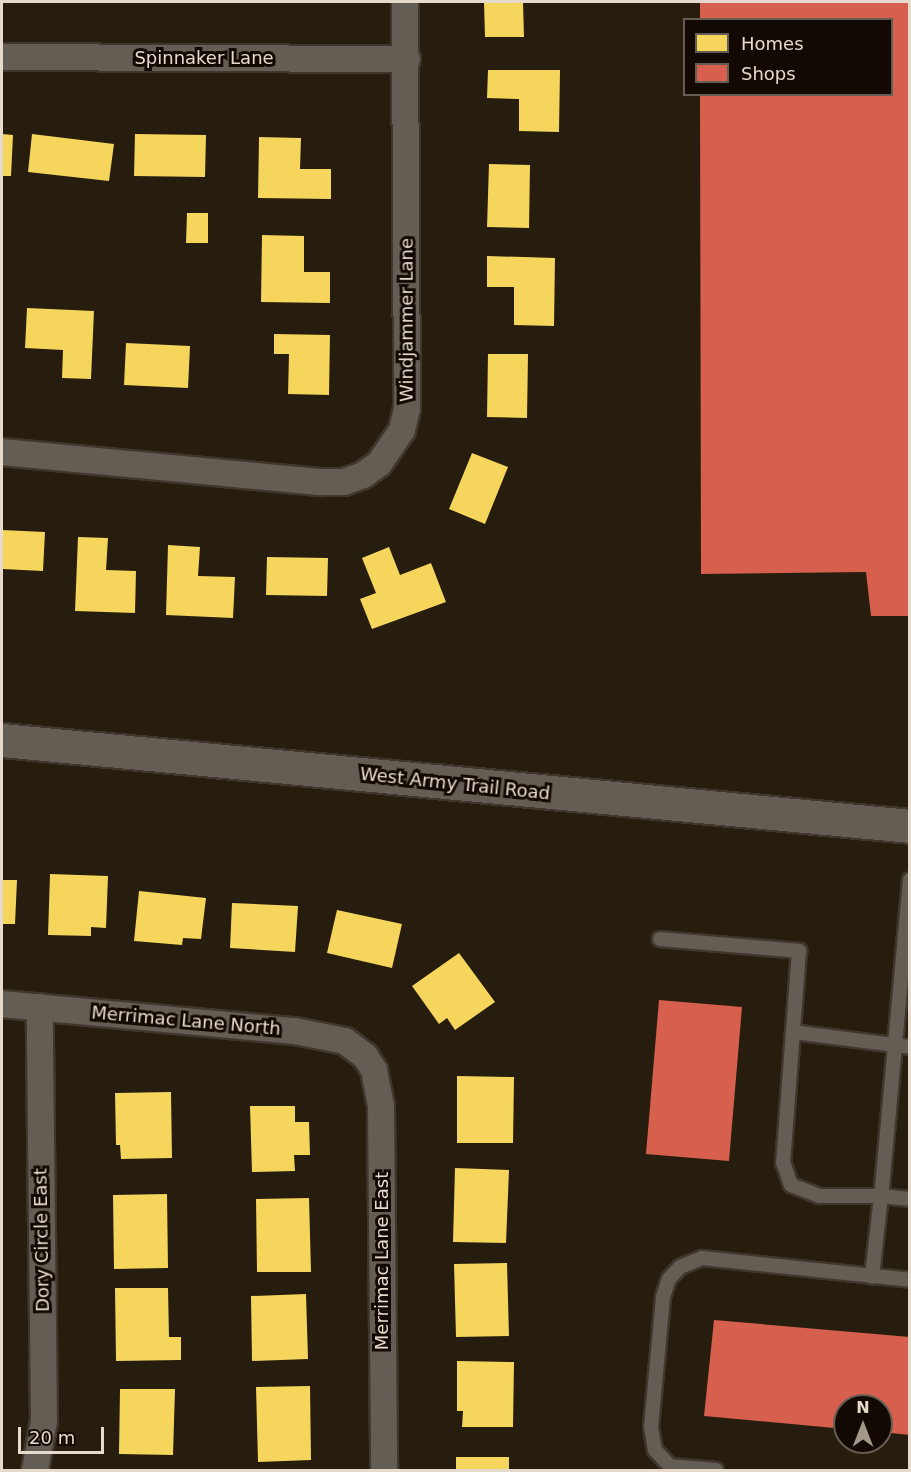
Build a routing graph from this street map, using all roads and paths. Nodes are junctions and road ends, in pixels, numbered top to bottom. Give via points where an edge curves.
1 (405, 2) edge
2 (2, 57) edge
3 (407, 59) junction
4 (2, 452) edge
5 (2, 740) edge
6 (909, 826) edge
7 (909, 880) edge
8 (660, 939) dead end
9 (2, 1004) edge
10 (40, 1007) junction
11 (793, 1032) junction
12 (894, 1045) junction
13 (909, 1047) edge
14 (365, 1056) joint
15 (881, 1196) junction
16 (909, 1199) edge
17 (872, 1276) junction
18 (909, 1280) edge
19 (34, 1470) edge
20 (384, 1470) edge
21 (716, 1470) edge

1 - 3 street, Windjammer Lane
2 - 3 street, Spinnaker Lane
3 - 4 street, Windjammer Lane via 407,409 402,430 379,464 344,482 322,482
5 - 6 main road, West Army Trail Road
7 - 12 lane
8 - 11 lane via 799,951
9 - 10 street, Merrimac Lane North
10 - 14 street, Merrimac Lane North via 295,1031 345,1041
10 - 19 street, Dory Circle East via 44,1420
11 - 12 lane
11 - 15 lane via 783,1162 791,1185 820,1196
12 - 13 lane
12 - 15 lane
14 - 20 street, Merrimac Lane East via 374,1070 381,1106
15 - 16 lane
15 - 17 lane
17 - 18 lane
17 - 21 lane via 702,1258 681,1267 669,1279 663,1297 651,1427 655,1450 670,1466

